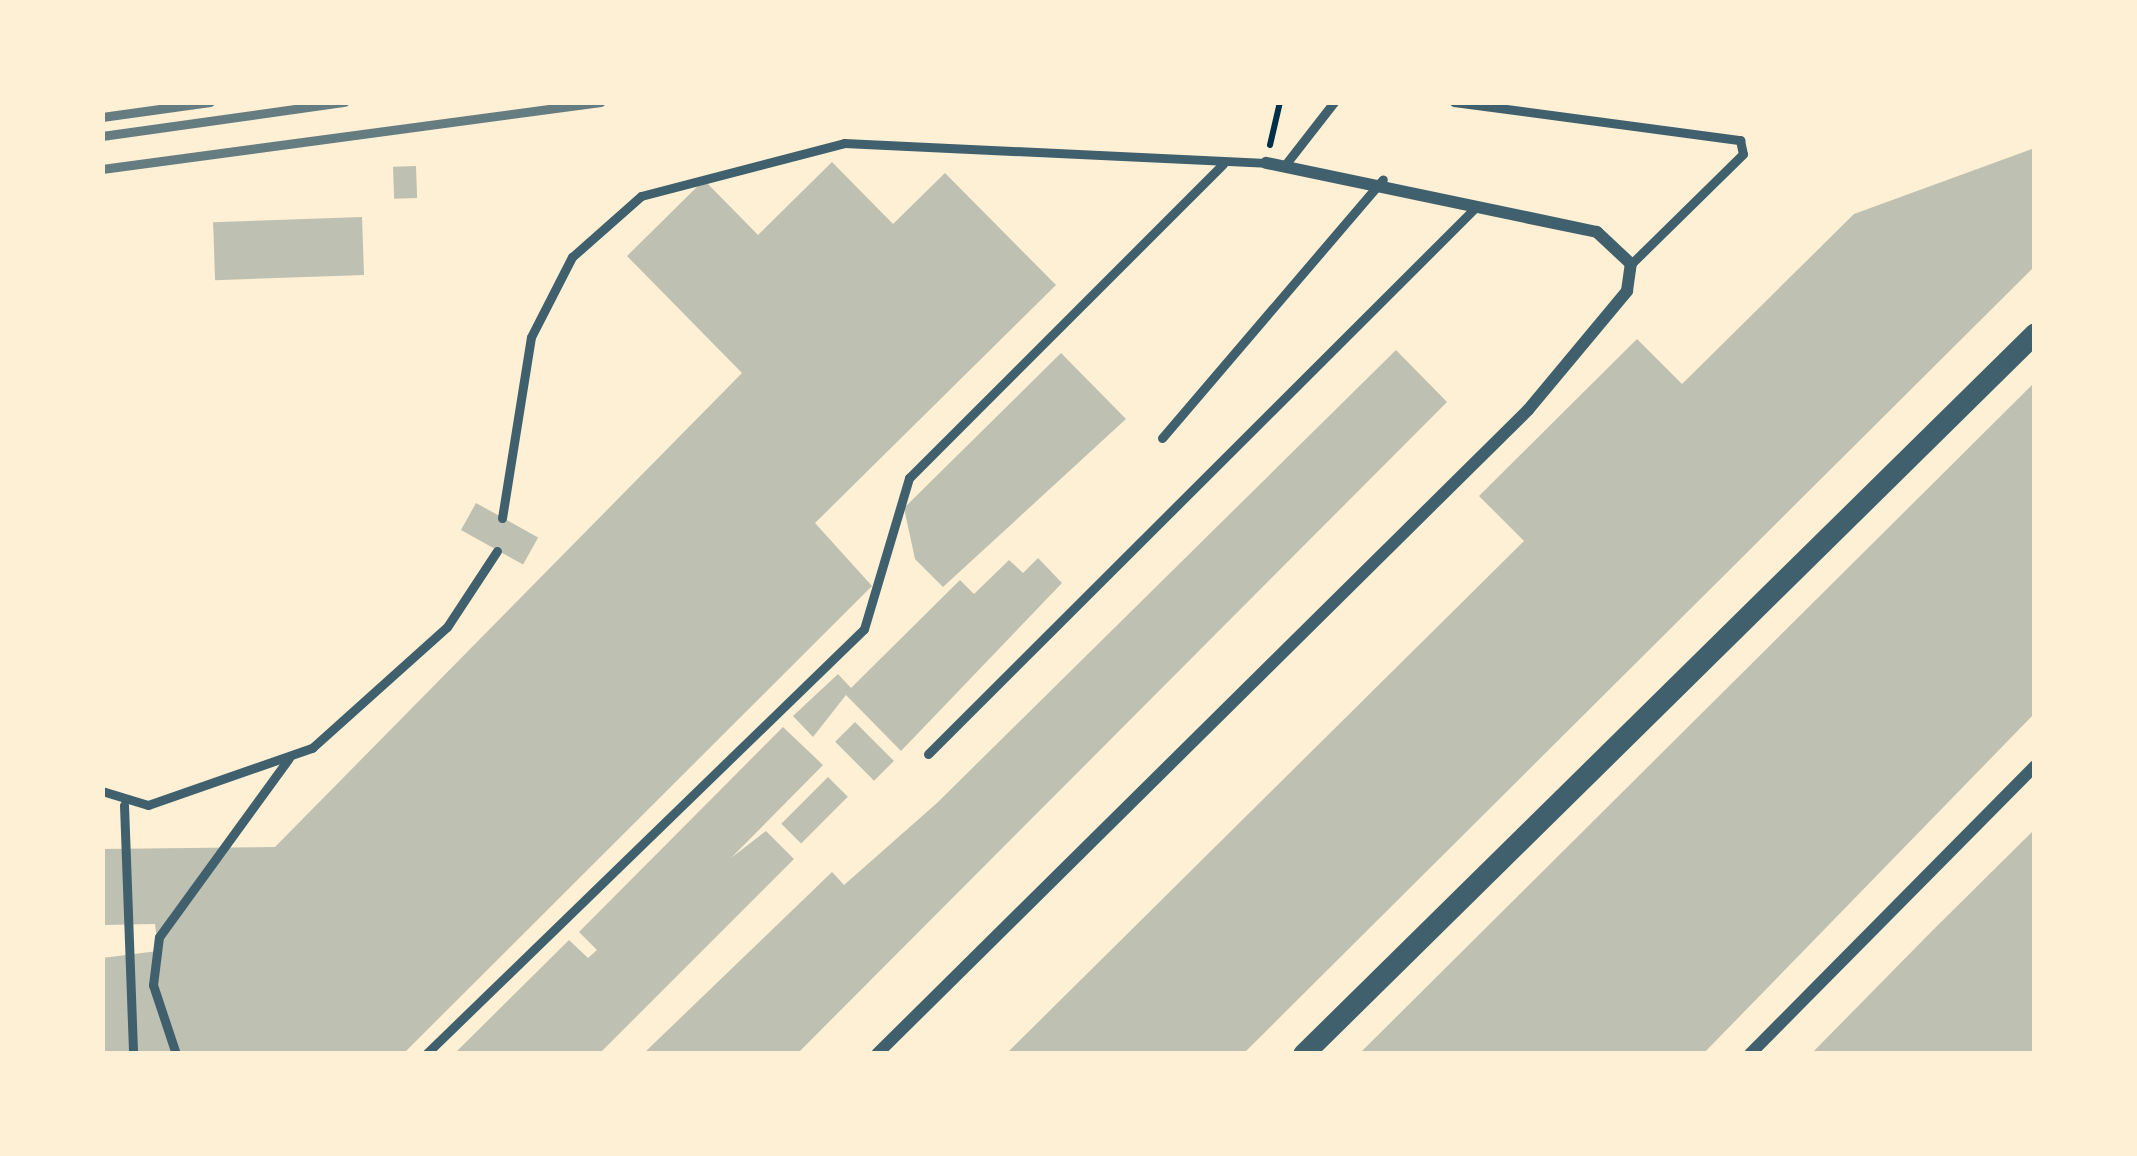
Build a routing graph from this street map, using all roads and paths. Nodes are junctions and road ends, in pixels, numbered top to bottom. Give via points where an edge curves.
1 (1280, 102) edge
2 (1334, 102) edge
3 (1454, 102) edge
4 (1266, 163) junction
5 (1222, 164) junction
6 (1285, 165) junction
7 (1383, 179) junction
8 (1475, 208) junction
9 (1630, 264) junction
10 (2035, 333) edge
11 (1162, 438) dead end
12 (502, 518) dead end
13 (497, 551) dead end
14 (928, 754) dead end
15 (289, 758) junction
16 (2035, 766) edge
17 (102, 791) edge
18 (124, 805) junction
19 (133, 1054) edge
20 (176, 1054) edge
21 (426, 1054) edge
22 (877, 1054) edge
23 (1304, 1054) edge
24 (1750, 1054) edge

1 - 4 path
2 - 6 lane
3 - 9 lane via 1740,140 1743,154
4 - 5 lane
4 - 6 street
5 - 12 lane via 844,142 641,196 572,257 531,337
5 - 21 lane via 909,478 864,629
6 - 7 street
7 - 8 street
7 - 11 lane
8 - 9 street via 1597,232
8 - 14 lane
9 - 22 street via 1627,291 1528,410
10 - 23 street
13 - 15 lane via 447,627 357,718
15 - 18 lane
15 - 20 lane via 159,938 153,985
16 - 24 street
17 - 18 lane
18 - 19 lane

